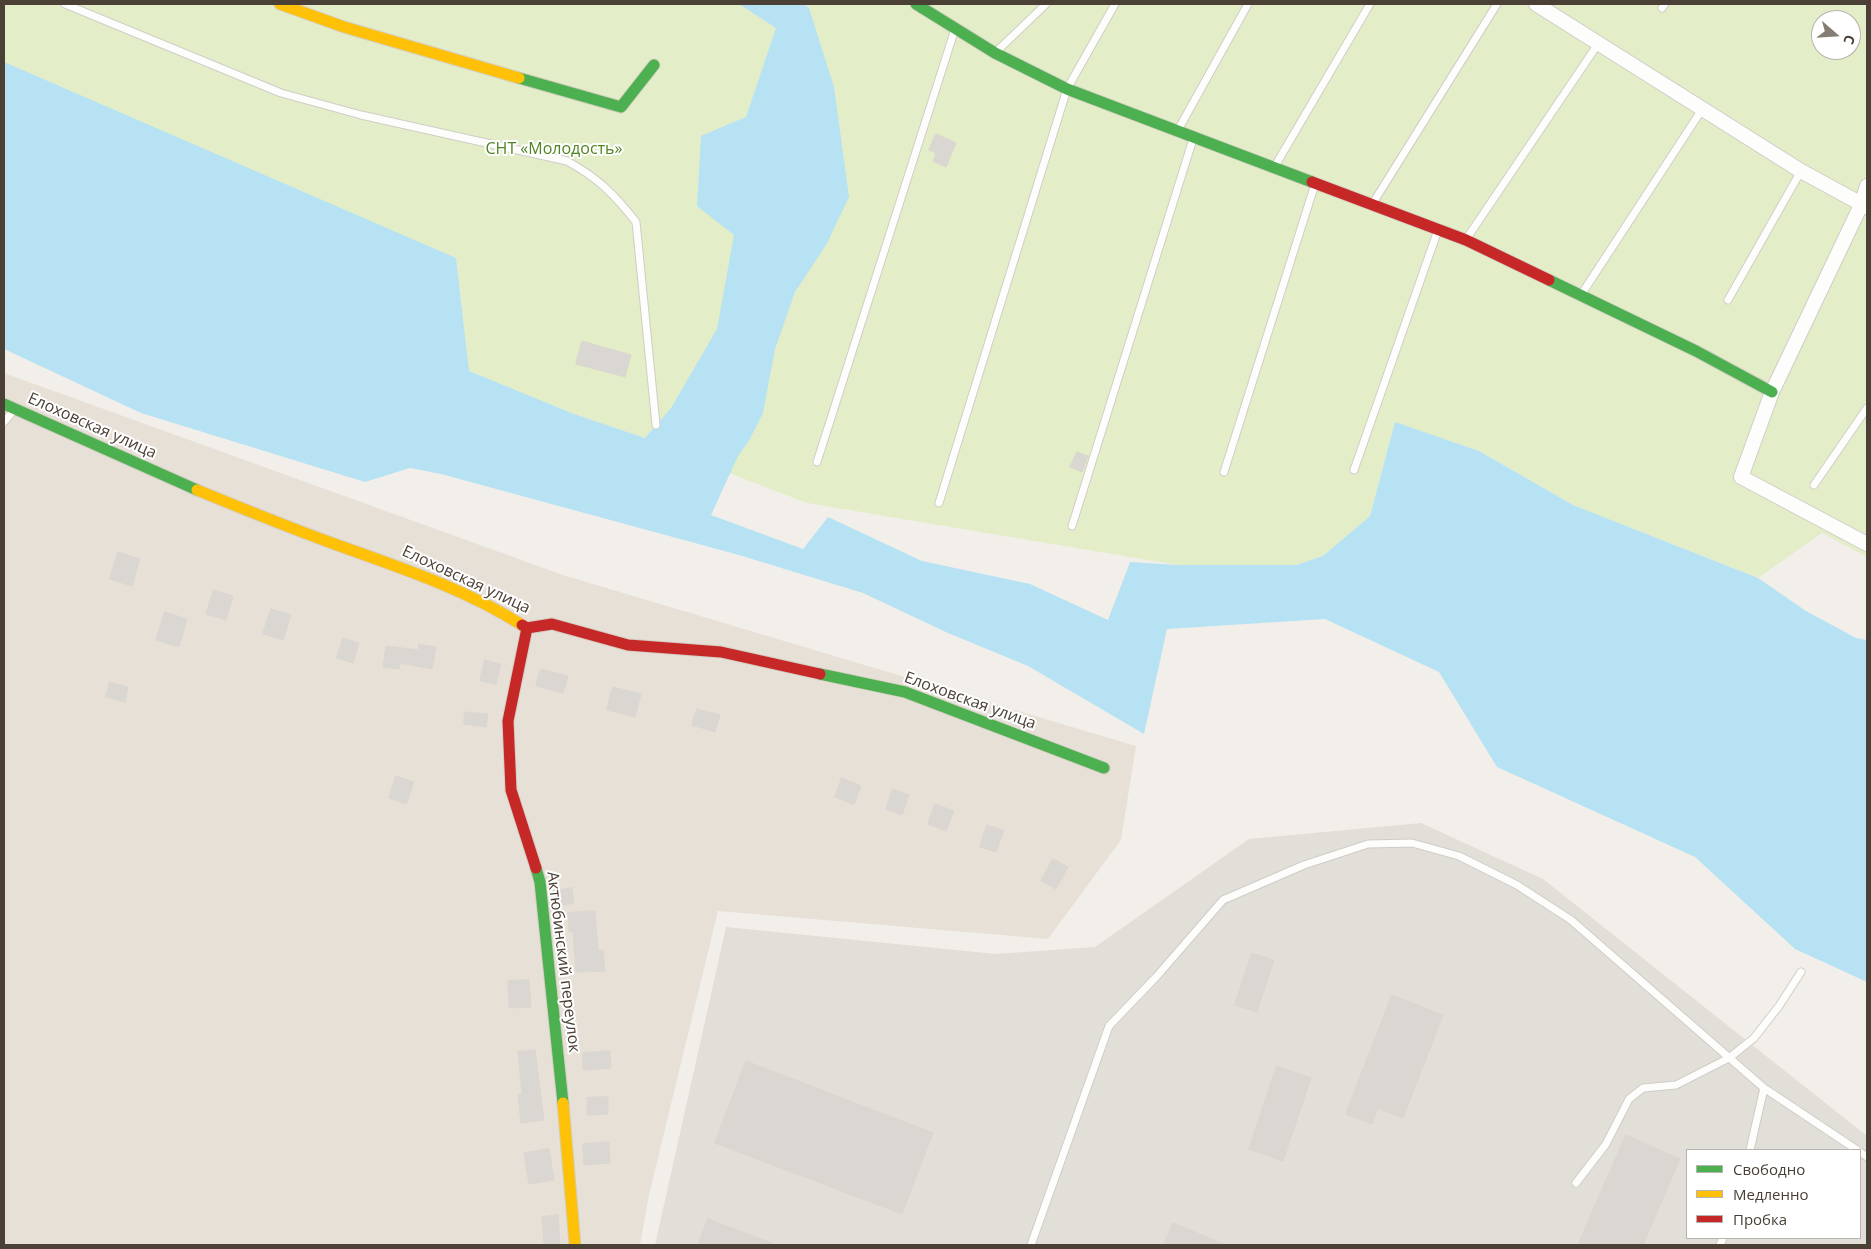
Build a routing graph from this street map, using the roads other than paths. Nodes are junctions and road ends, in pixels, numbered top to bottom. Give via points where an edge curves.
1 (65, 4) edge
2 (280, 4) edge
3 (916, 4) edge
4 (1046, 4) edge
5 (1115, 4) edge
6 (1248, 4) edge
7 (1370, 4) edge
8 (1497, 4) edge
9 (1536, 4) edge
10 (955, 28) junction
11 (1598, 44) junction
12 (995, 53) junction
13 (654, 65) dead end
14 (1067, 89) junction
15 (1703, 108) junction
16 (1177, 133) junction
17 (1193, 139) junction
18 (1274, 169) junction
19 (1801, 171) junction
20 (1315, 184) junction
21 (1867, 186) edge
22 (1372, 205) junction
23 (1864, 205) edge
24 (1438, 230) junction
25 (1466, 240) junction
26 (1581, 295) junction
27 (1728, 300) dead end
28 (1772, 392) junction
29 (4, 404) edge
30 (1867, 408) edge
31 (15, 409) junction
32 (4, 422) edge
33 (656, 425) dead end
34 (817, 462) dead end
35 (1354, 470) dead end
36 (1224, 472) dead end
37 (1814, 484) dead end
38 (939, 502) dead end
39 (1072, 526) dead end
40 (1867, 544) edge
41 (527, 628) junction
42 (1104, 768) dead end
43 (1801, 972) dead end
44 (1729, 1058) junction
45 (1764, 1088) junction
46 (1750, 1149) edge
47 (1855, 1149) edge
48 (1576, 1183) dead end
49 (575, 1245) edge
50 (1031, 1245) edge

1 - 33 lane via 282,93 361,115 567,161 594,176 636,222
2 - 13 street via 621,107
3 - 10 street
4 - 12 lane
5 - 14 lane
6 - 16 lane
7 - 18 lane
8 - 22 lane
9 - 11 street
10 - 12 street
10 - 34 lane
11 - 15 street
11 - 25 lane
12 - 14 street
14 - 16 street
14 - 38 lane
15 - 19 street
15 - 26 lane
16 - 17 street
17 - 18 street
17 - 39 lane
18 - 20 street
19 - 23 street
19 - 27 lane
20 - 22 street
20 - 36 lane
21 - 23 street
22 - 24 street
23 - 28 street
24 - 25 street
24 - 35 lane
25 - 26 street
26 - 28 street
28 - 40 street via 1741,477
29 - 31 street, Елоховская улица
30 - 37 lane
31 - 32 lane
31 - 41 street, Елоховская улица via 168,479 398,565 498,610
41 - 42 street, Елоховская улица via 552,624 628,645 722,652 905,692
41 - 49 street, Актюбинский переулок via 508,721 511,790 540,882 572,1178
43 - 44 lane via 1754,1038
44 - 45 lane
44 - 48 lane via 1676,1085 1642,1088 1629,1099 1606,1144
44 - 50 lane via 1571,920 1517,885 1459,856 1412,843 1368,844 1304,865 1223,900 1109,1026
45 - 46 lane
45 - 47 lane

